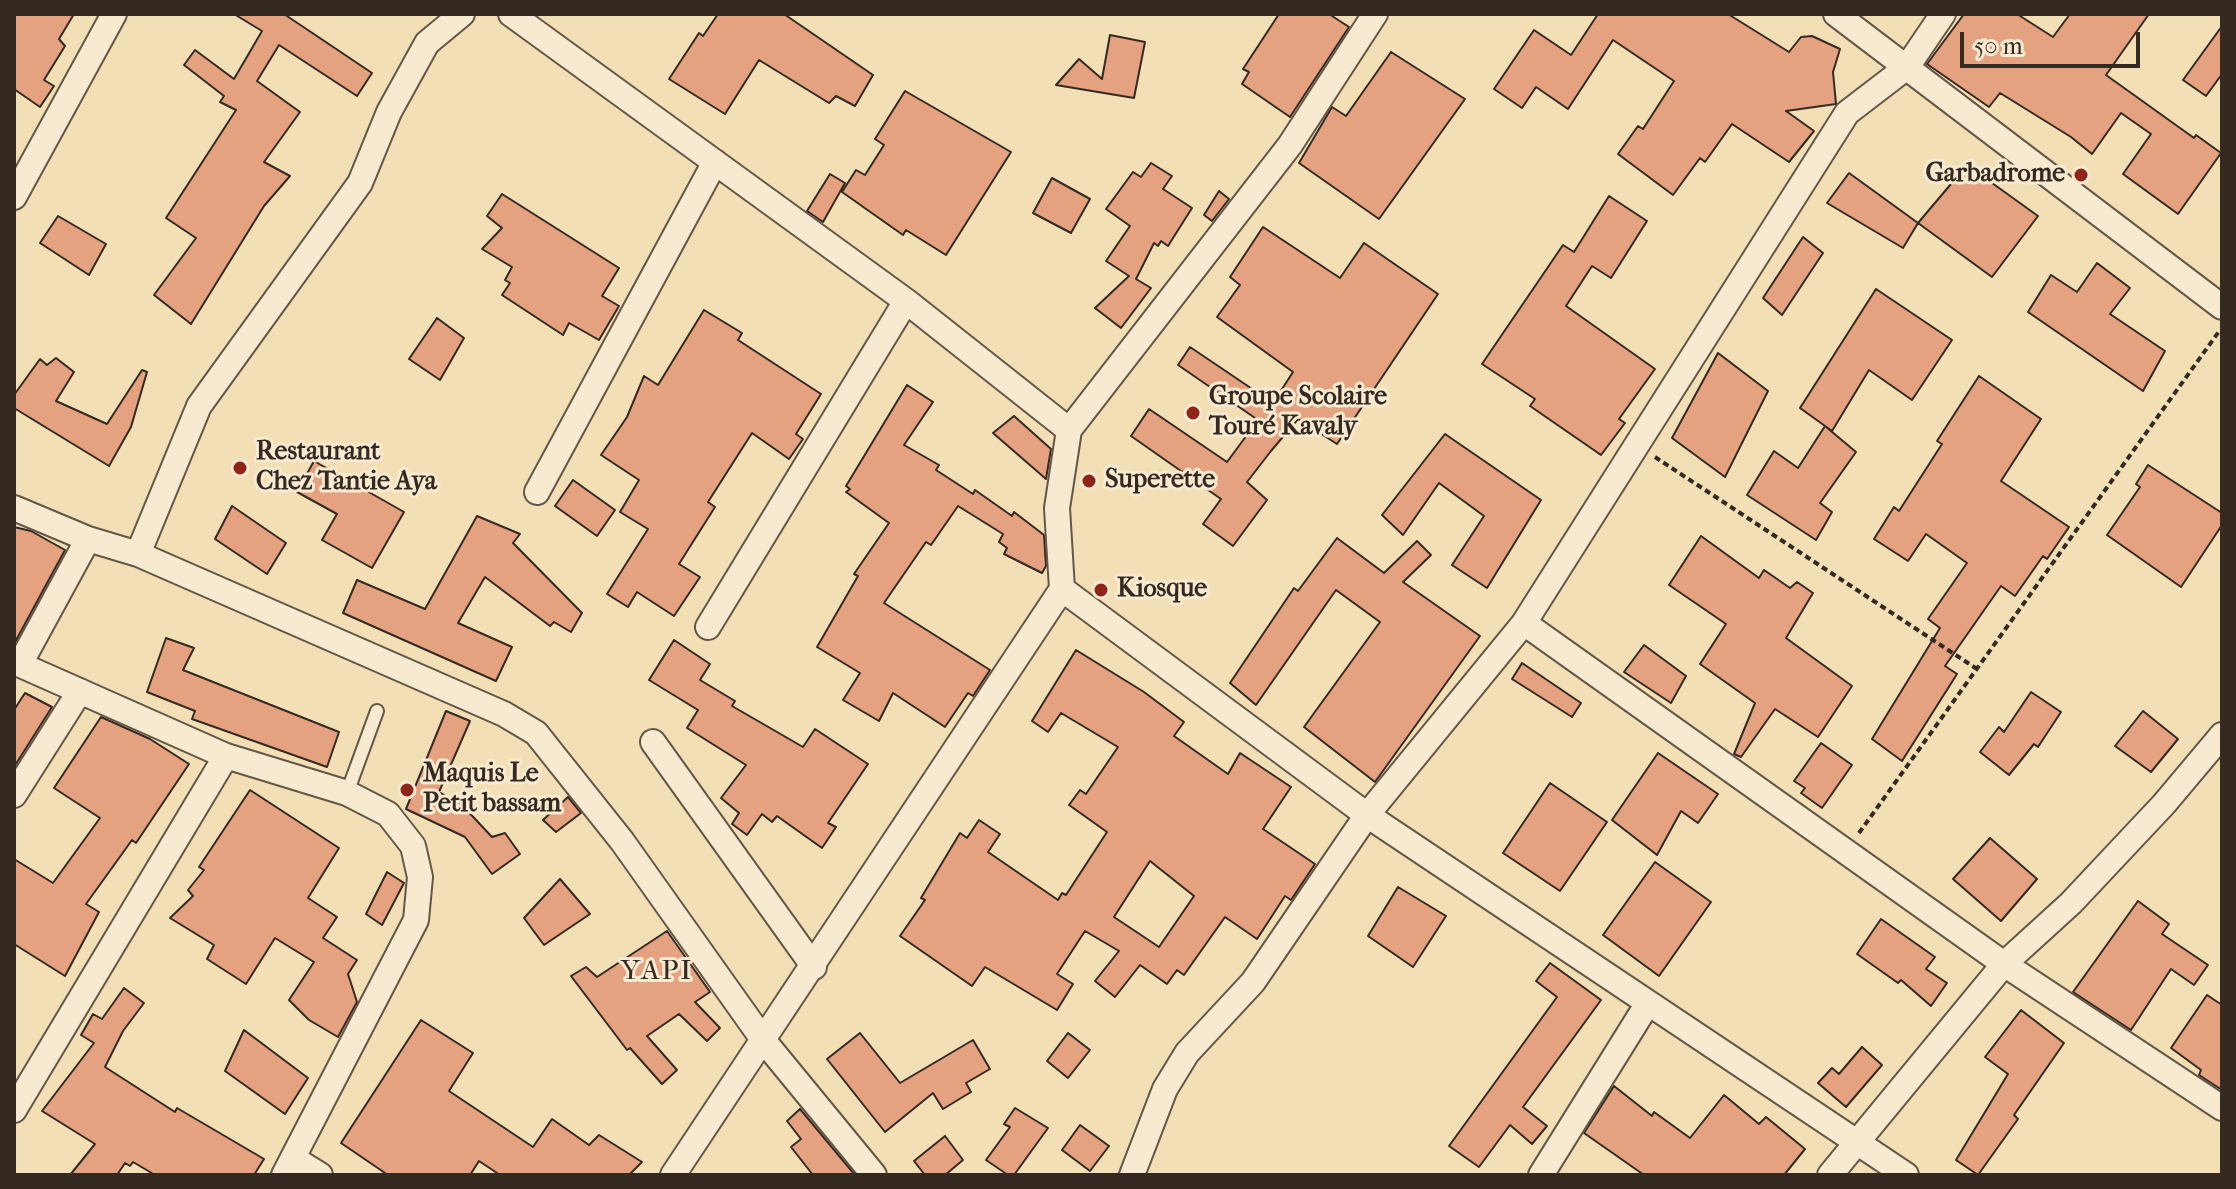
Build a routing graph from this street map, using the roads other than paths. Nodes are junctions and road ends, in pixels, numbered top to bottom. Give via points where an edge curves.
1 (114, 14) edge
2 (462, 14) edge
3 (511, 14) edge
4 (1836, 14) edge
5 (1943, 14) edge
6 (1373, 15) edge
7 (1907, 67) junction
8 (715, 162) junction
9 (14, 197) edge
10 (906, 301) junction
11 (2222, 307) edge
12 (1069, 430) junction
13 (537, 492) dead end
14 (14, 508) edge
15 (88, 539) junction
16 (138, 554) junction
17 (1062, 589) junction
18 (1524, 623) junction
19 (708, 627) dead end
20 (17, 663) edge
21 (80, 691) junction
22 (377, 711) dead end
23 (2222, 735) edge
24 (653, 742) dead end
25 (226, 756) junction
26 (347, 793) junction
27 (14, 795) edge
28 (1367, 815) junction
29 (2004, 964) junction
30 (814, 967) junction
31 (1648, 1003) junction
32 (764, 1041) junction
33 (2222, 1108) edge
34 (14, 1110) edge
35 (1856, 1142) junction
36 (289, 1167) edge
37 (320, 1175) edge
38 (673, 1175) edge
39 (874, 1175) edge
40 (1132, 1175) edge
41 (1541, 1175) edge
42 (1830, 1175) edge
43 (1906, 1175) edge

1 - 9 street
2 - 16 street via 427,43 389,112 360,183 199,406
3 - 8 street
4 - 7 street
5 - 7 street
6 - 12 street via 1290,145
7 - 11 street
7 - 18 street via 1847,113
8 - 10 street
8 - 13 street
10 - 12 street
10 - 19 street
12 - 17 street via 1057,508
14 - 15 street
15 - 16 street
15 - 20 street
16 - 32 street via 504,714 536,733 622,841
17 - 28 street
17 - 30 street
18 - 28 street
18 - 29 street
20 - 21 street
21 - 25 street
21 - 27 street
22 - 26 lane
23 - 29 street via 2071,903
24 - 30 street
25 - 26 street
25 - 34 street
26 - 36 street via 388,814 413,846 420,877 416,920
28 - 31 street
28 - 40 street via 1253,982 1187,1053 1165,1089
29 - 33 street
29 - 35 street
30 - 32 street
31 - 35 street
31 - 41 street
32 - 38 street
32 - 39 street
35 - 42 street
35 - 43 street
36 - 37 street

